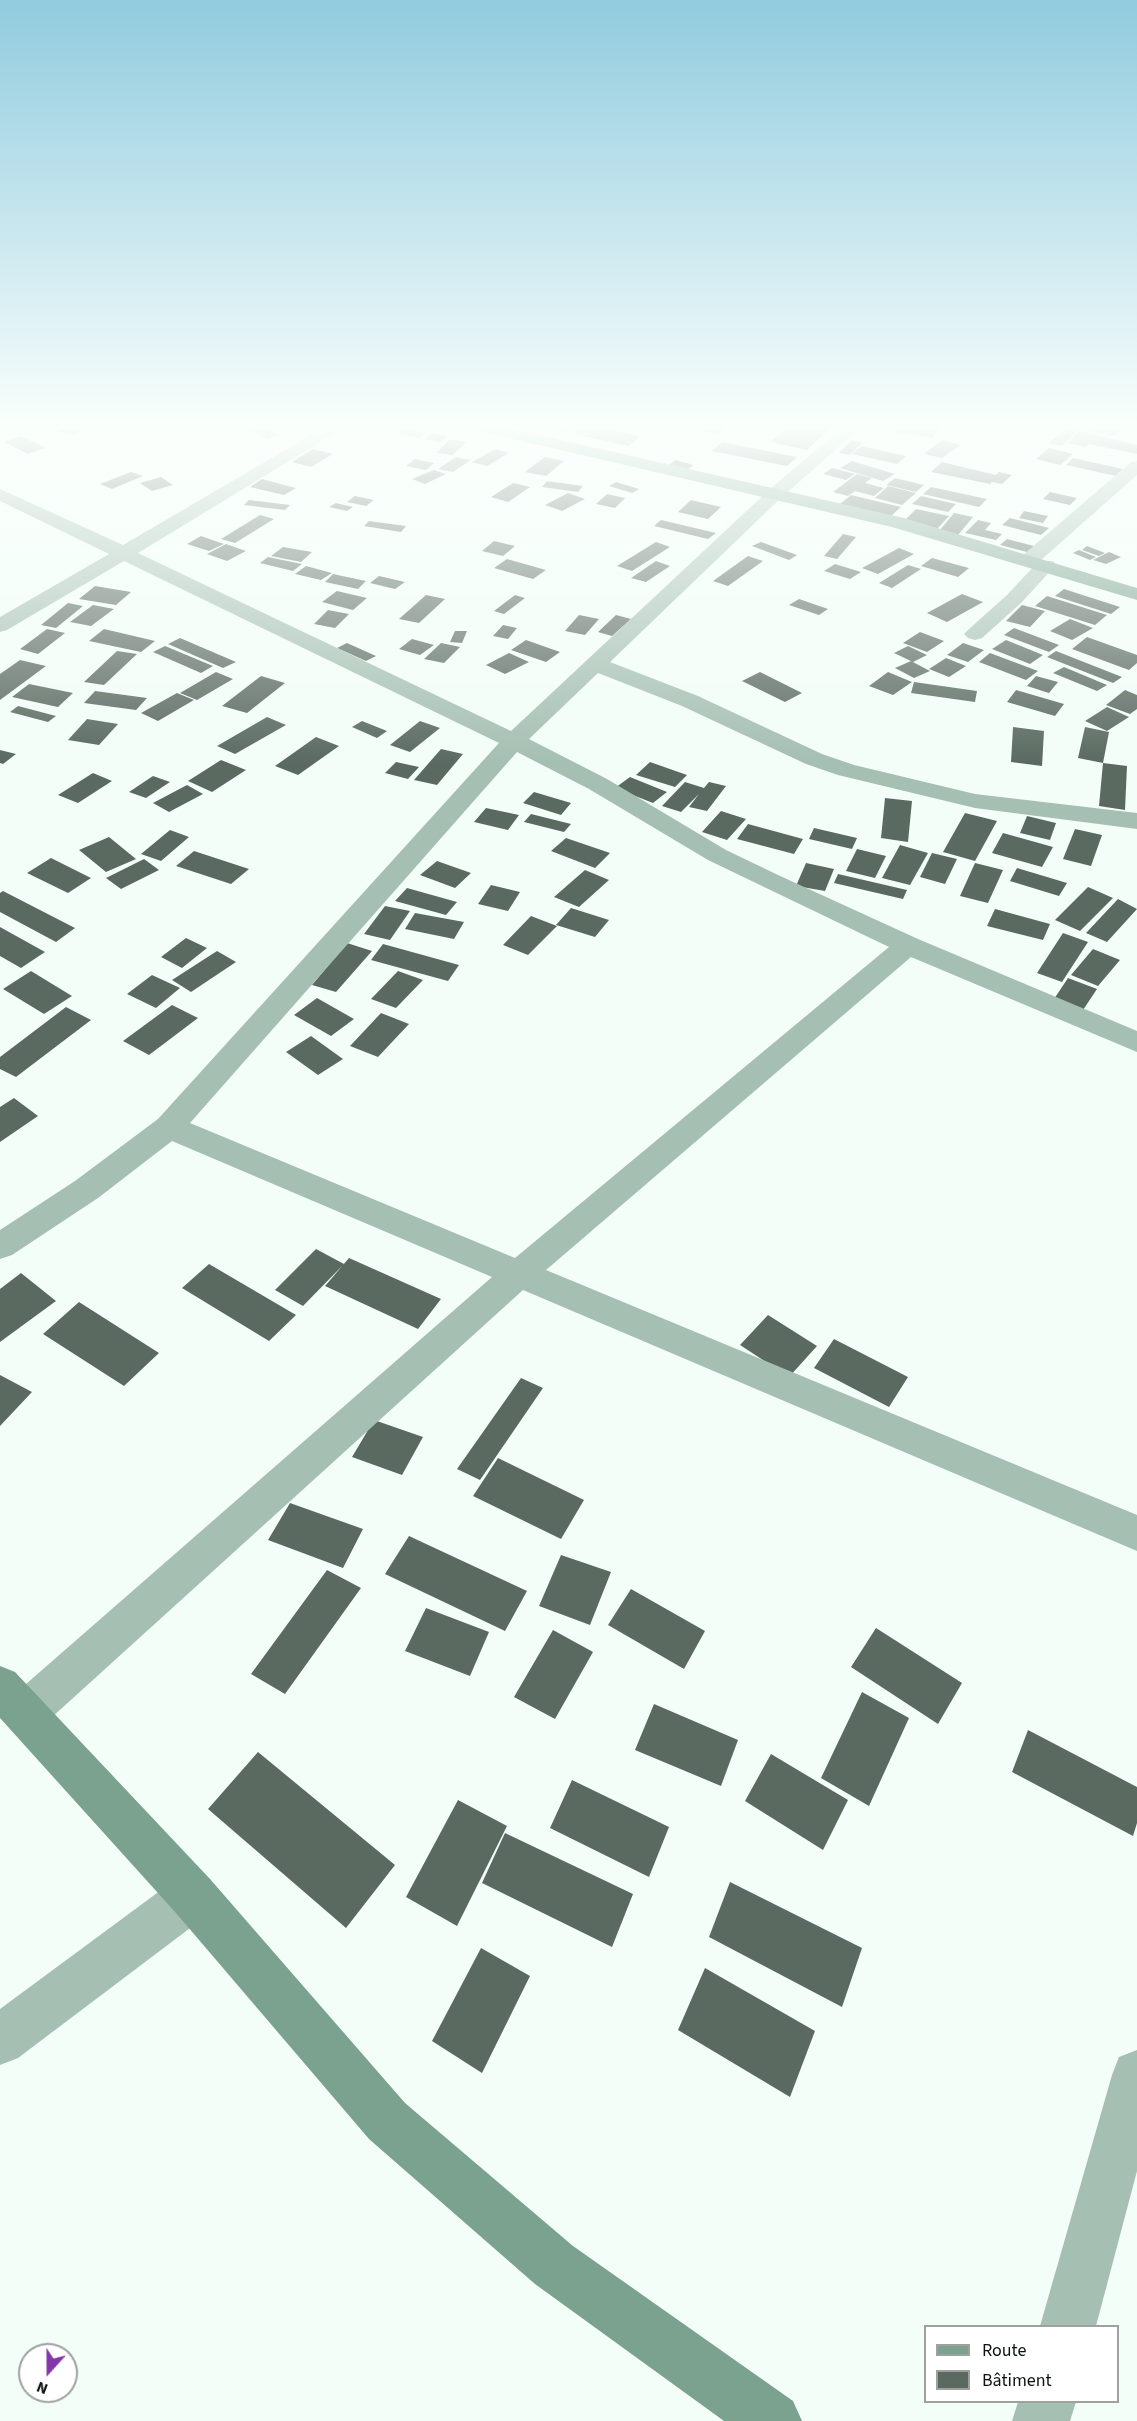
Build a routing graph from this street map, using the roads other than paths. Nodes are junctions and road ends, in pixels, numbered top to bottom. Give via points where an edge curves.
1 (88, 537) edge
2 (152, 537) edge
3 (730, 537) edge
4 (949, 537) edge
5 (1063, 537) edge
6 (123, 554) junction
7 (1037, 562) junction
8 (1137, 594) edge
9 (0, 626) edge
10 (975, 634) dead end
11 (597, 665) junction
12 (514, 741) junction
13 (1137, 821) edge
14 (908, 945) junction
15 (1137, 1042) edge
16 (169, 1127) junction
17 (0, 1246) edge
18 (519, 1274) junction
19 (1137, 1533) edge
20 (12, 1700) edge
21 (194, 1896) junction
22 (0, 2040) edge
23 (1137, 2075) edge
24 (1068, 2325) edge
25 (1047, 2403) edge
26 (773, 2421) edge
27 (1041, 2421) edge

1 - 6 street
2 - 6 street
3 - 11 street
4 - 7 street
5 - 7 street
6 - 9 street
6 - 12 street
7 - 8 street
7 - 10 street via 1014,598
11 - 12 street
11 - 13 street via 846,770 975,801
12 - 14 street via 598,784 717,855
12 - 16 street
14 - 15 street
14 - 18 street
16 - 17 street via 70,1203
16 - 18 street
18 - 19 street
18 - 20 street
20 - 21 street
21 - 22 street
21 - 26 street via 387,2121 554,2265
23 - 24 street
25 - 27 street

